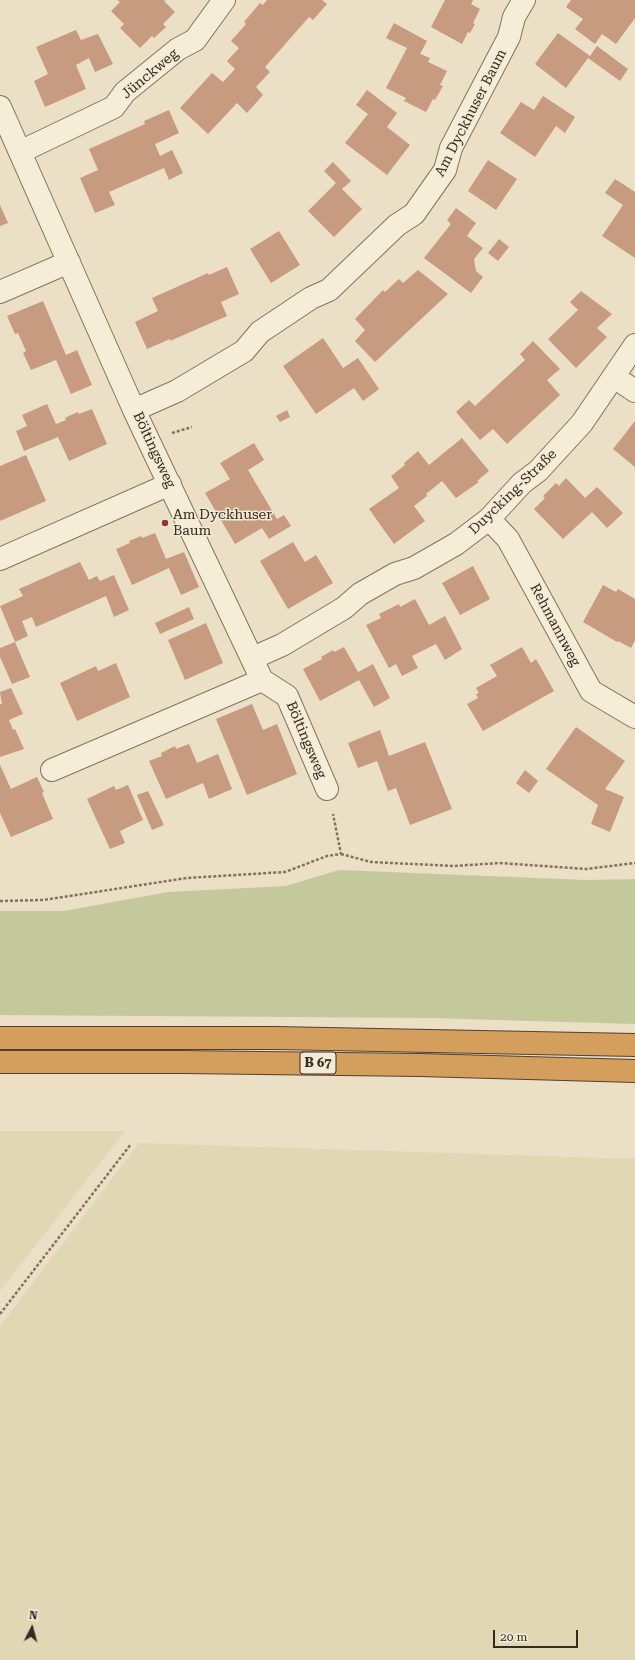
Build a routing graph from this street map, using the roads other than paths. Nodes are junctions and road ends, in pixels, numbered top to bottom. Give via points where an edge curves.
1 (224, 0) edge
2 (524, 0) edge
3 (0, 107) edge
4 (20, 152) junction
5 (69, 262) junction
6 (0, 292) edge
7 (635, 345) edge
8 (614, 377) junction
9 (635, 391) edge
10 (134, 410) junction
11 (170, 484) junction
12 (489, 519) junction
13 (0, 559) edge
14 (253, 658) junction
15 (262, 680) junction
16 (635, 717) edge
17 (52, 770) dead end
18 (326, 789) road end
19 (0, 1038) edge
20 (635, 1045) edge
21 (0, 1062) edge
22 (635, 1071) edge

1 - 4 street, Jünckweg via 195,40 178,49 125,92 114,107
2 - 10 street, Am Dyckhuser Baum via 514,17 509,37 451,148 445,170 414,214 397,225 329,290 311,298 260,332 244,351 177,390
3 - 4 street, Böltingsweg
4 - 5 street, Böltingsweg
5 - 6 street
5 - 10 street, Böltingsweg
7 - 8 street, Duycking-Straße
8 - 9 street
8 - 12 street, Duycking-Straße via 582,423
10 - 11 street, Böltingsweg
11 - 13 street
11 - 14 street, Böltingsweg
12 - 14 street, Duycking-Straße via 456,544 414,568 395,574 282,645
12 - 16 street, Rehmannweg via 508,538 591,691
14 - 15 street, Böltingsweg
15 - 17 street
15 - 18 street, Böltingsweg via 287,696
19 - 20 highway, B 67 via 276,1038
21 - 22 highway, B 67 via 420,1065

